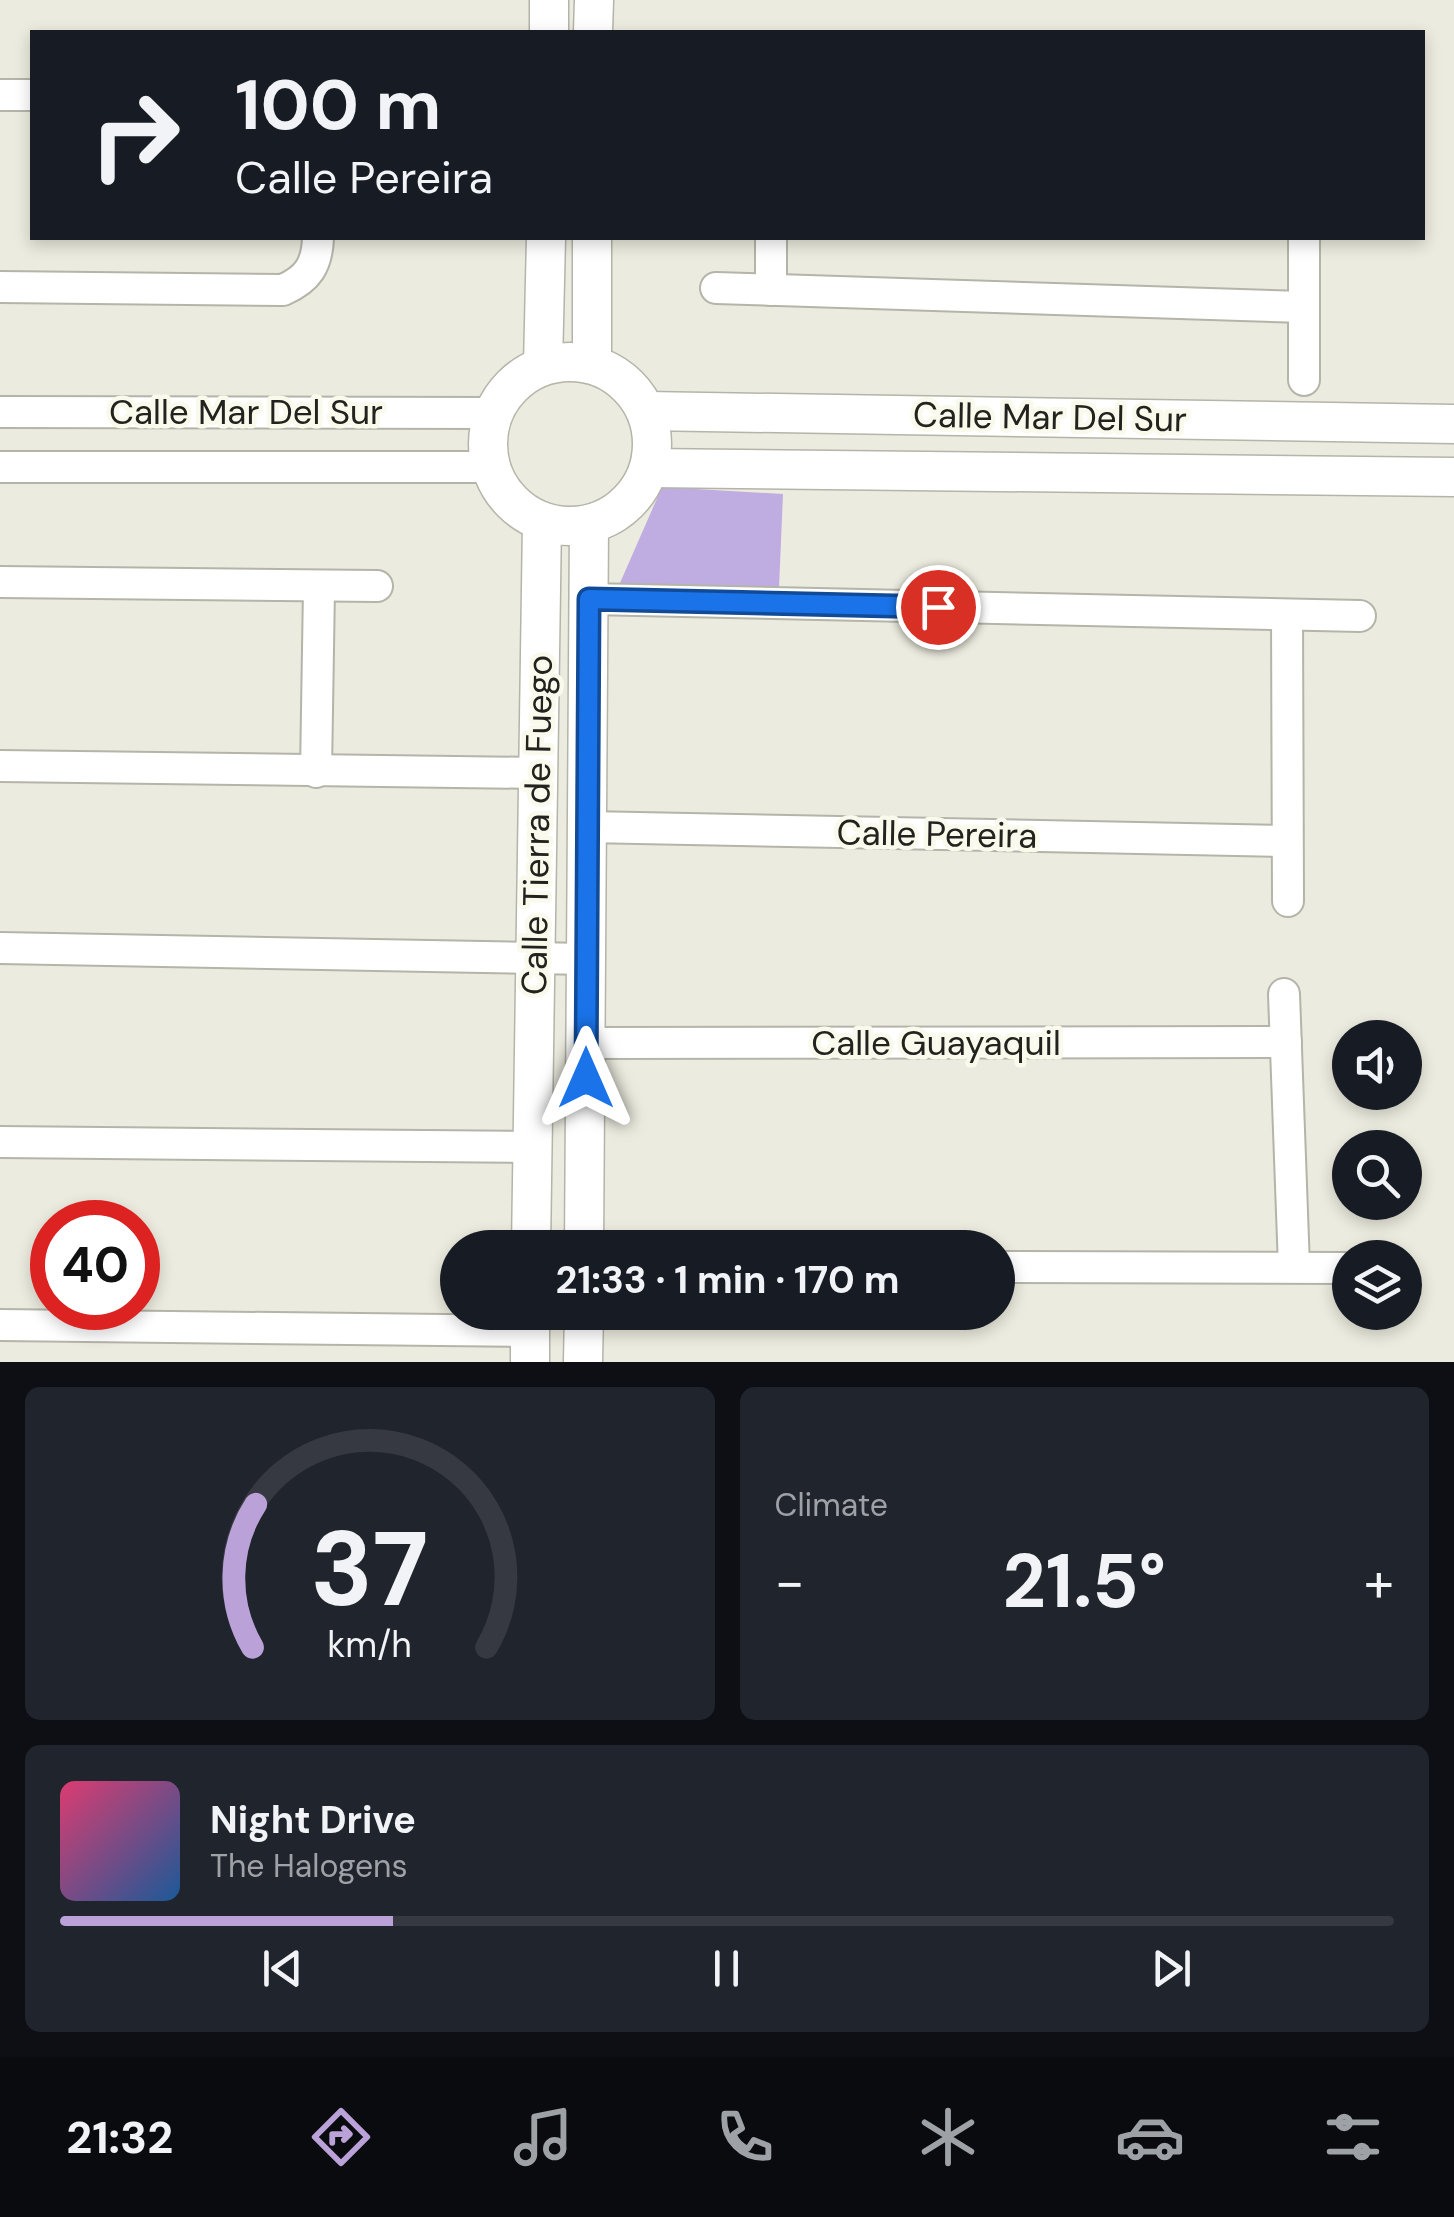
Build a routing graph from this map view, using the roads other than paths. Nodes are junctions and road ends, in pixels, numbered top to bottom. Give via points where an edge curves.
1 (549, 0) edge
2 (594, 0) edge
3 (549, 30) edge
4 (593, 30) edge
5 (0, 95) edge
6 (30, 95) edge
7 (318, 240) edge
8 (546, 240) edge
9 (592, 240) edge
10 (771, 240) edge
11 (1304, 240) edge
12 (0, 288) edge
13 (716, 288) dead end
14 (771, 290) junction
15 (1304, 307) junction
16 (592, 364) junction
17 (544, 365) junction
18 (1304, 380) dead end
19 (646, 411) junction
20 (0, 412) edge
21 (493, 412) junction
22 (1454, 424) edge
23 (0, 467) edge
24 (490, 468) junction
25 (649, 468) junction
26 (1454, 477) edge
27 (542, 522) junction
28 (590, 524) junction
29 (0, 582) edge
30 (377, 586) dead end
31 (320, 588) junction
32 (589, 599) junction
33 (1287, 614) junction
34 (1360, 616) dead end
35 (0, 766) edge
36 (316, 772) junction
37 (538, 773) junction
38 (587, 827) junction
39 (1288, 841) junction
40 (1288, 901) dead end
41 (0, 948) edge
42 (534, 958) junction
43 (586, 958) junction
44 (1284, 994) dead end
45 (1286, 1042) junction
46 (586, 1044) junction
47 (0, 1142) edge
48 (532, 1147) junction
49 (531, 1230) edge
50 (584, 1230) edge
51 (1015, 1267) edge
52 (1294, 1267) junction
53 (1332, 1268) edge
54 (0, 1326) edge
55 (584, 1330) edge
56 (530, 1335) edge
57 (584, 1362) edge

1 - 3 street
2 - 4 street
5 - 6 street
7 - 12 street via 308,275 283,290
8 - 17 street
9 - 16 street
10 - 14 street
11 - 15 street
13 - 14 street
14 - 15 street
15 - 18 street
16 - 17 street
16 - 19 street via 624,382
17 - 21 street via 513,383
19 - 22 street, Calle Mar Del Sur
19 - 25 street
20 - 21 street, Calle Mar Del Sur
21 - 24 street
23 - 24 street, Calle Mar Del Sur
24 - 27 street via 510,501
25 - 26 street, Calle Mar Del Sur
25 - 28 street via 615,514
27 - 28 street
27 - 37 street, Calle Tierra de Fuego
28 - 32 street, Calle Tierra de Fuego
29 - 31 street
30 - 31 street
31 - 36 street
32 - 33 street
32 - 38 street, Calle Tierra de Fuego
33 - 34 street
33 - 39 street
35 - 36 street
36 - 37 street
37 - 42 street, Calle Tierra de Fuego
38 - 39 street, Calle Pereira
38 - 43 street, Calle Tierra de Fuego
39 - 40 street
41 - 42 street
42 - 43 street
42 - 48 street, Calle Tierra de Fuego
43 - 46 street, Calle Tierra de Fuego
44 - 45 street
45 - 46 street, Calle Guayaquil
45 - 52 street
46 - 50 street, Calle Tierra de Fuego
47 - 48 street
48 - 49 street, Calle Tierra de Fuego
51 - 52 street
52 - 53 street
54 - 56 street
55 - 57 street

